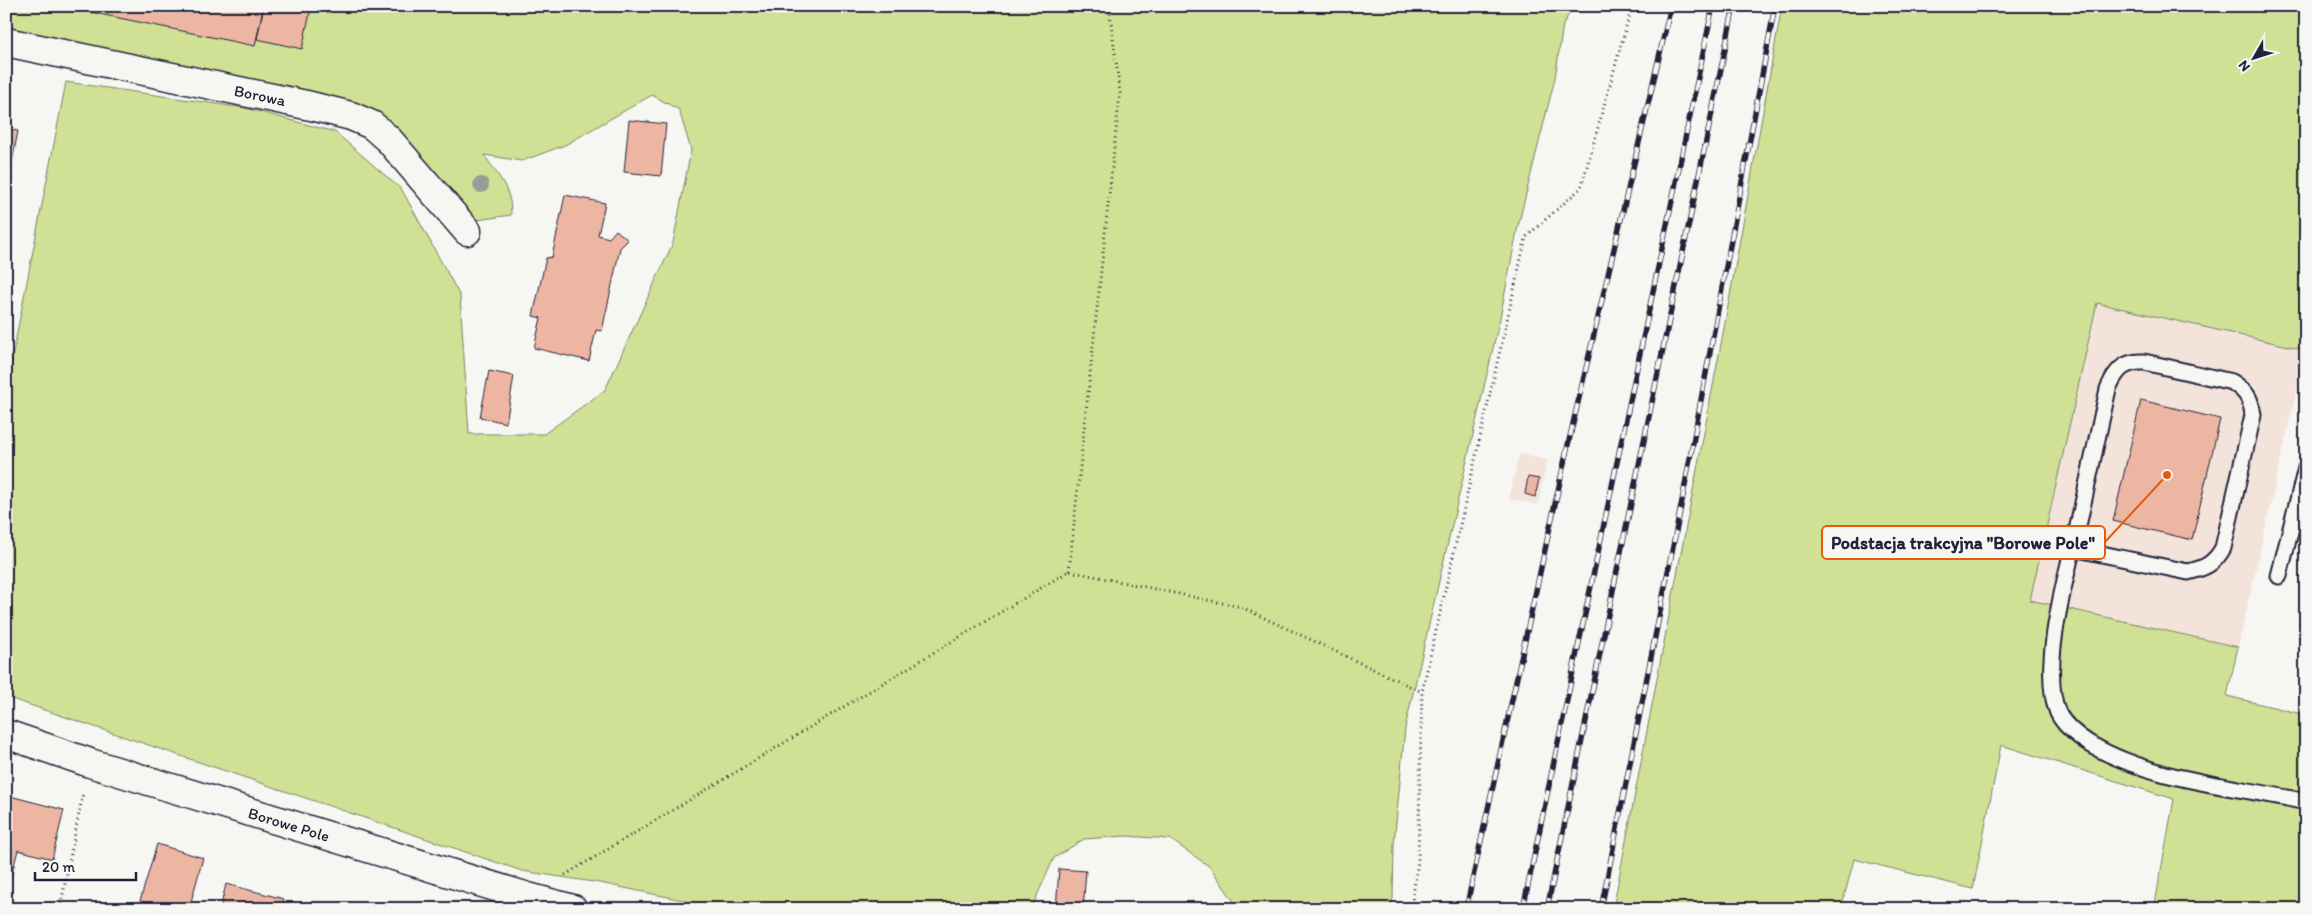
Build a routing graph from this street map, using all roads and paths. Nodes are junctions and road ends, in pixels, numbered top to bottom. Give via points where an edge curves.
1 (1109, 6) edge
2 (1632, 6) edge
3 (6, 42) edge
4 (467, 231) dead end
5 (2306, 468) edge
6 (2073, 548) junction
7 (1069, 571) junction
8 (2279, 576) dead end
9 (1422, 692) junction
10 (6, 734) edge
11 (90, 763) junction
12 (2306, 802) edge
13 (528, 897) junction
14 (60, 909) edge
15 (573, 909) edge
16 (1411, 909) edge

1 - 7 path via 1120,92
2 - 9 path via 1581,188 1526,237
3 - 4 street, Borowa via 351,116 372,125 389,140
5 - 8 lane
6 - 6 lane via 2108,389 2122,366 2133,361 2144,362 2232,382 2244,389 2252,401 2252,414 2223,548 2216,560 2204,568 2188,572
6 - 12 lane via 2052,665 2053,692 2059,713 2072,730 2089,744 2140,766 2174,776
7 - 9 path via 1241,607
7 - 13 path
9 - 16 path via 1418,861
10 - 11 street, Borowe Pole
11 - 13 street, Borowe Pole
11 - 14 path
13 - 15 street, Borowe Pole

